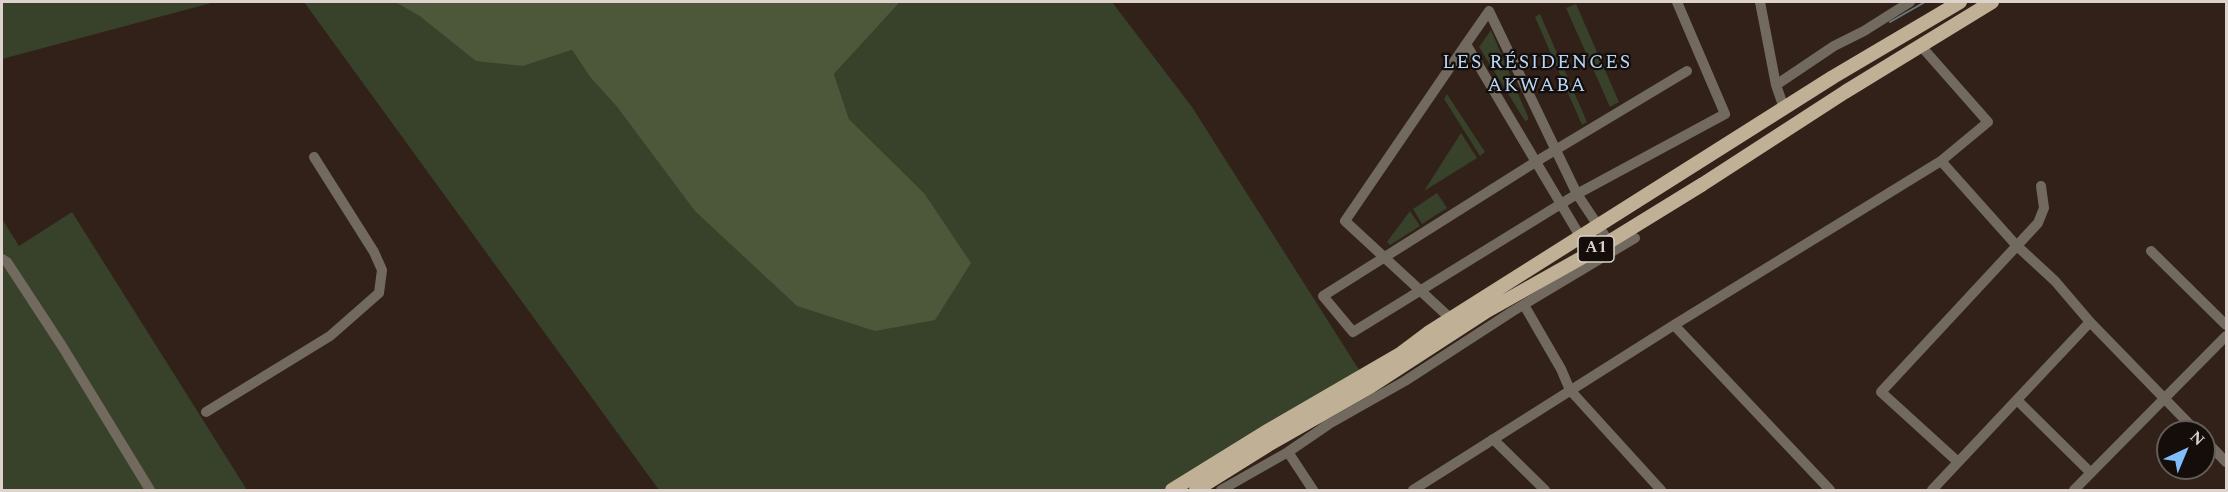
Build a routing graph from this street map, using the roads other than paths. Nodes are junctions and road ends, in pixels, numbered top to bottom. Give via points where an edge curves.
1 (1497, 2) edge
2 (1677, 2) edge
3 (1760, 2) edge
4 (1910, 2) edge
5 (1960, 2) edge
6 (1992, 2) edge
7 (1489, 11) junction
8 (1466, 44) junction
9 (1921, 46) junction
10 (1687, 70) dead end
11 (1776, 85) junction
12 (1784, 108) junction
13 (1556, 150) junction
14 (314, 158) dead end
15 (1537, 161) junction
16 (1941, 161) junction
17 (2041, 186) dead end
18 (1577, 194) junction
19 (1562, 203) junction
20 (1598, 226) junction
21 (1580, 237) junction
22 (1635, 238) dead end
23 (1609, 242) junction
24 (2016, 245) junction
25 (2151, 251) dead end
26 (1590, 253) junction
27 (1383, 256) junction
28 (2, 259) edge
29 (1419, 290) junction
30 (1524, 305) junction
31 (1450, 318) junction
32 (2090, 322) junction
33 (1674, 325) junction
34 (2226, 325) edge
35 (2226, 336) edge
36 (1570, 390) junction
37 (2165, 399) junction
38 (2017, 400) junction
39 (206, 412) dead end
40 (2185, 420) edge
41 (1493, 439) junction
42 (1288, 452) junction
43 (1958, 462) junction
44 (2091, 473) junction
45 (150, 490) edge
46 (1172, 490) edge
47 (1196, 490) edge
48 (1221, 490) edge
49 (1313, 490) edge
50 (1413, 490) edge
51 (1545, 490) edge
52 (1661, 490) edge
53 (1830, 490) edge
54 (1932, 490) edge
55 (2074, 490) edge

1 - 7 street
2 - 18 street via 1725,114
3 - 11 street
4 - 11 street
5 - 12 main road, A1
6 - 9 main road, A1
7 - 8 street
7 - 13 street
8 - 15 street
8 - 27 street via 1345,221
9 - 16 street via 1988,122
9 - 23 main road, A1
10 - 13 street
11 - 12 street
12 - 20 main road, A1
13 - 15 street
13 - 18 street
14 - 39 street via 374,252 382,270 379,293 330,336
15 - 19 street
15 - 27 street
16 - 24 street
16 - 33 street
17 - 24 street via 2044,208 2038,223
18 - 19 street
18 - 20 street
19 - 21 street
19 - 29 street
20 - 21 main road, A1
20 - 23 street
21 - 26 street
21 - 31 main road, A1
22 - 30 street
23 - 26 main road, A1
24 - 32 street via 2055,281
24 - 43 street via 1881,392
25 - 34 street
26 - 47 main road, A1 via 1487,311 1370,387
27 - 29 street
27 - 29 street via 1323,296 1353,332
28 - 45 street via 62,346
29 - 31 street
30 - 36 street
30 - 42 street
31 - 46 main road, A1 via 1400,354
32 - 37 street
32 - 38 street
33 - 36 street
33 - 53 street
35 - 37 street
36 - 41 street
36 - 52 street
37 - 40 street
37 - 44 street
38 - 43 street
38 - 44 street
41 - 50 street
41 - 51 street
42 - 48 street
42 - 49 street
43 - 54 street
44 - 55 street

